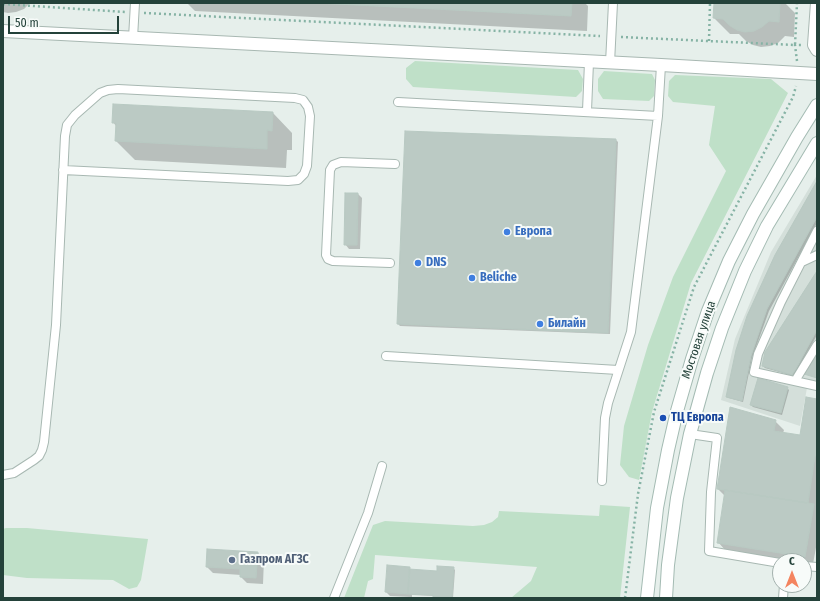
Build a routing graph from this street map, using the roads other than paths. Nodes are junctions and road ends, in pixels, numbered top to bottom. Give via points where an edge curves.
1 (135, 3) edge
2 (613, 3) edge
3 (817, 3) edge
4 (3, 31) edge
5 (134, 38) junction
6 (817, 50) edge
7 (589, 62) junction
8 (610, 63) junction
9 (661, 65) junction
10 (817, 74) edge
11 (398, 102) dead end
12 (817, 105) edge
13 (587, 111) junction
14 (658, 116) junction
15 (817, 143) edge
16 (395, 164) dead end
17 (63, 170) junction
18 (817, 231) edge
19 (817, 255) edge
20 (802, 262) junction
21 (390, 263) dead end
22 (817, 345) edge
23 (386, 356) dead end
24 (618, 370) junction
25 (795, 381) junction
26 (817, 386) edge
27 (690, 434) junction
28 (382, 466) dead end
29 (3, 475) edge
30 (602, 481) dead end
31 (772, 562) edge
32 (334, 598) edge
33 (647, 598) edge
34 (666, 598) edge

1 - 5 lane
2 - 8 lane
3 - 6 main road via 814,45
4 - 5 main road
5 - 7 main road
7 - 8 main road
7 - 13 lane
8 - 9 main road
9 - 10 main road
9 - 14 lane
11 - 13 lane
12 - 33 main road, Мостовая улица via 753,214 708,311 681,396 668,450 657,508
13 - 14 lane
14 - 24 lane via 631,332
15 - 27 main road, Мостовая улица via 768,226 745,271 722,328
16 - 21 lane via 341,162 333,164 330,170 326,255 328,259
17 - 17 lane via 67,125 94,97 108,90 294,98 303,100 308,107 310,116 307,166 298,180
17 - 29 lane via 56,325 44,442 39,456 14,473
18 - 20 lane
19 - 20 lane
20 - 25 lane via 758,354 754,372
22 - 25 lane
23 - 24 lane
24 - 30 lane via 605,418
25 - 26 lane
27 - 31 lane via 718,438 710,492 709,551
27 - 34 main road, Мостовая улица via 677,498
28 - 32 lane via 368,513

